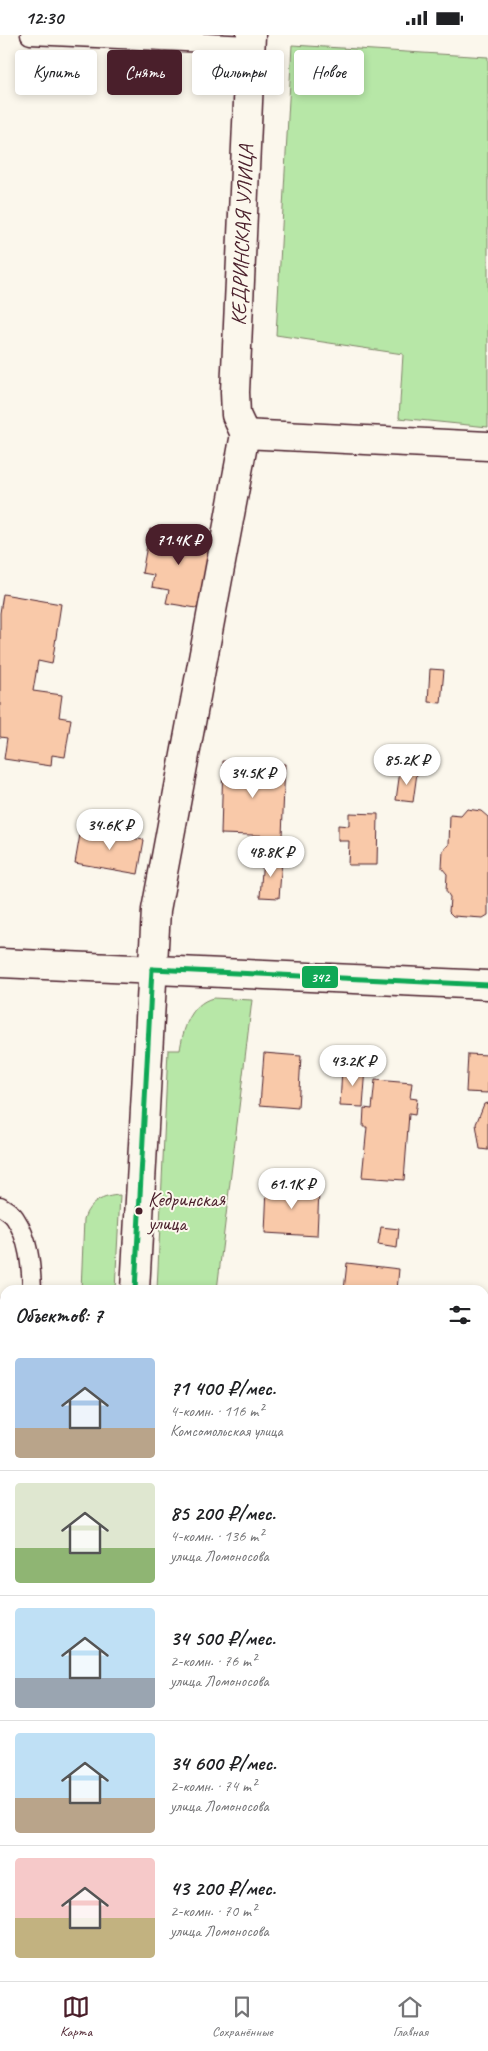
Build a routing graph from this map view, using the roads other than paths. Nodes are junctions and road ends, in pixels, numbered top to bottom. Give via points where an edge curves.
1 (30, 35) edge
2 (251, 40) edge
3 (245, 434) junction
4 (488, 446) edge
5 (0, 963) edge
6 (152, 969) junction
7 (488, 985) edge
8 (0, 1206) edge
9 (32, 1285) edge
10 (135, 1285) edge

1 - 2 lane
2 - 3 street, КЕДРИНСКАЯ УЛИЦА via 235,392 236,415
3 - 4 street
3 - 6 street via 156,910
5 - 6 street
6 - 7 street
6 - 10 street
8 - 9 lane via 14,1216 25,1238

